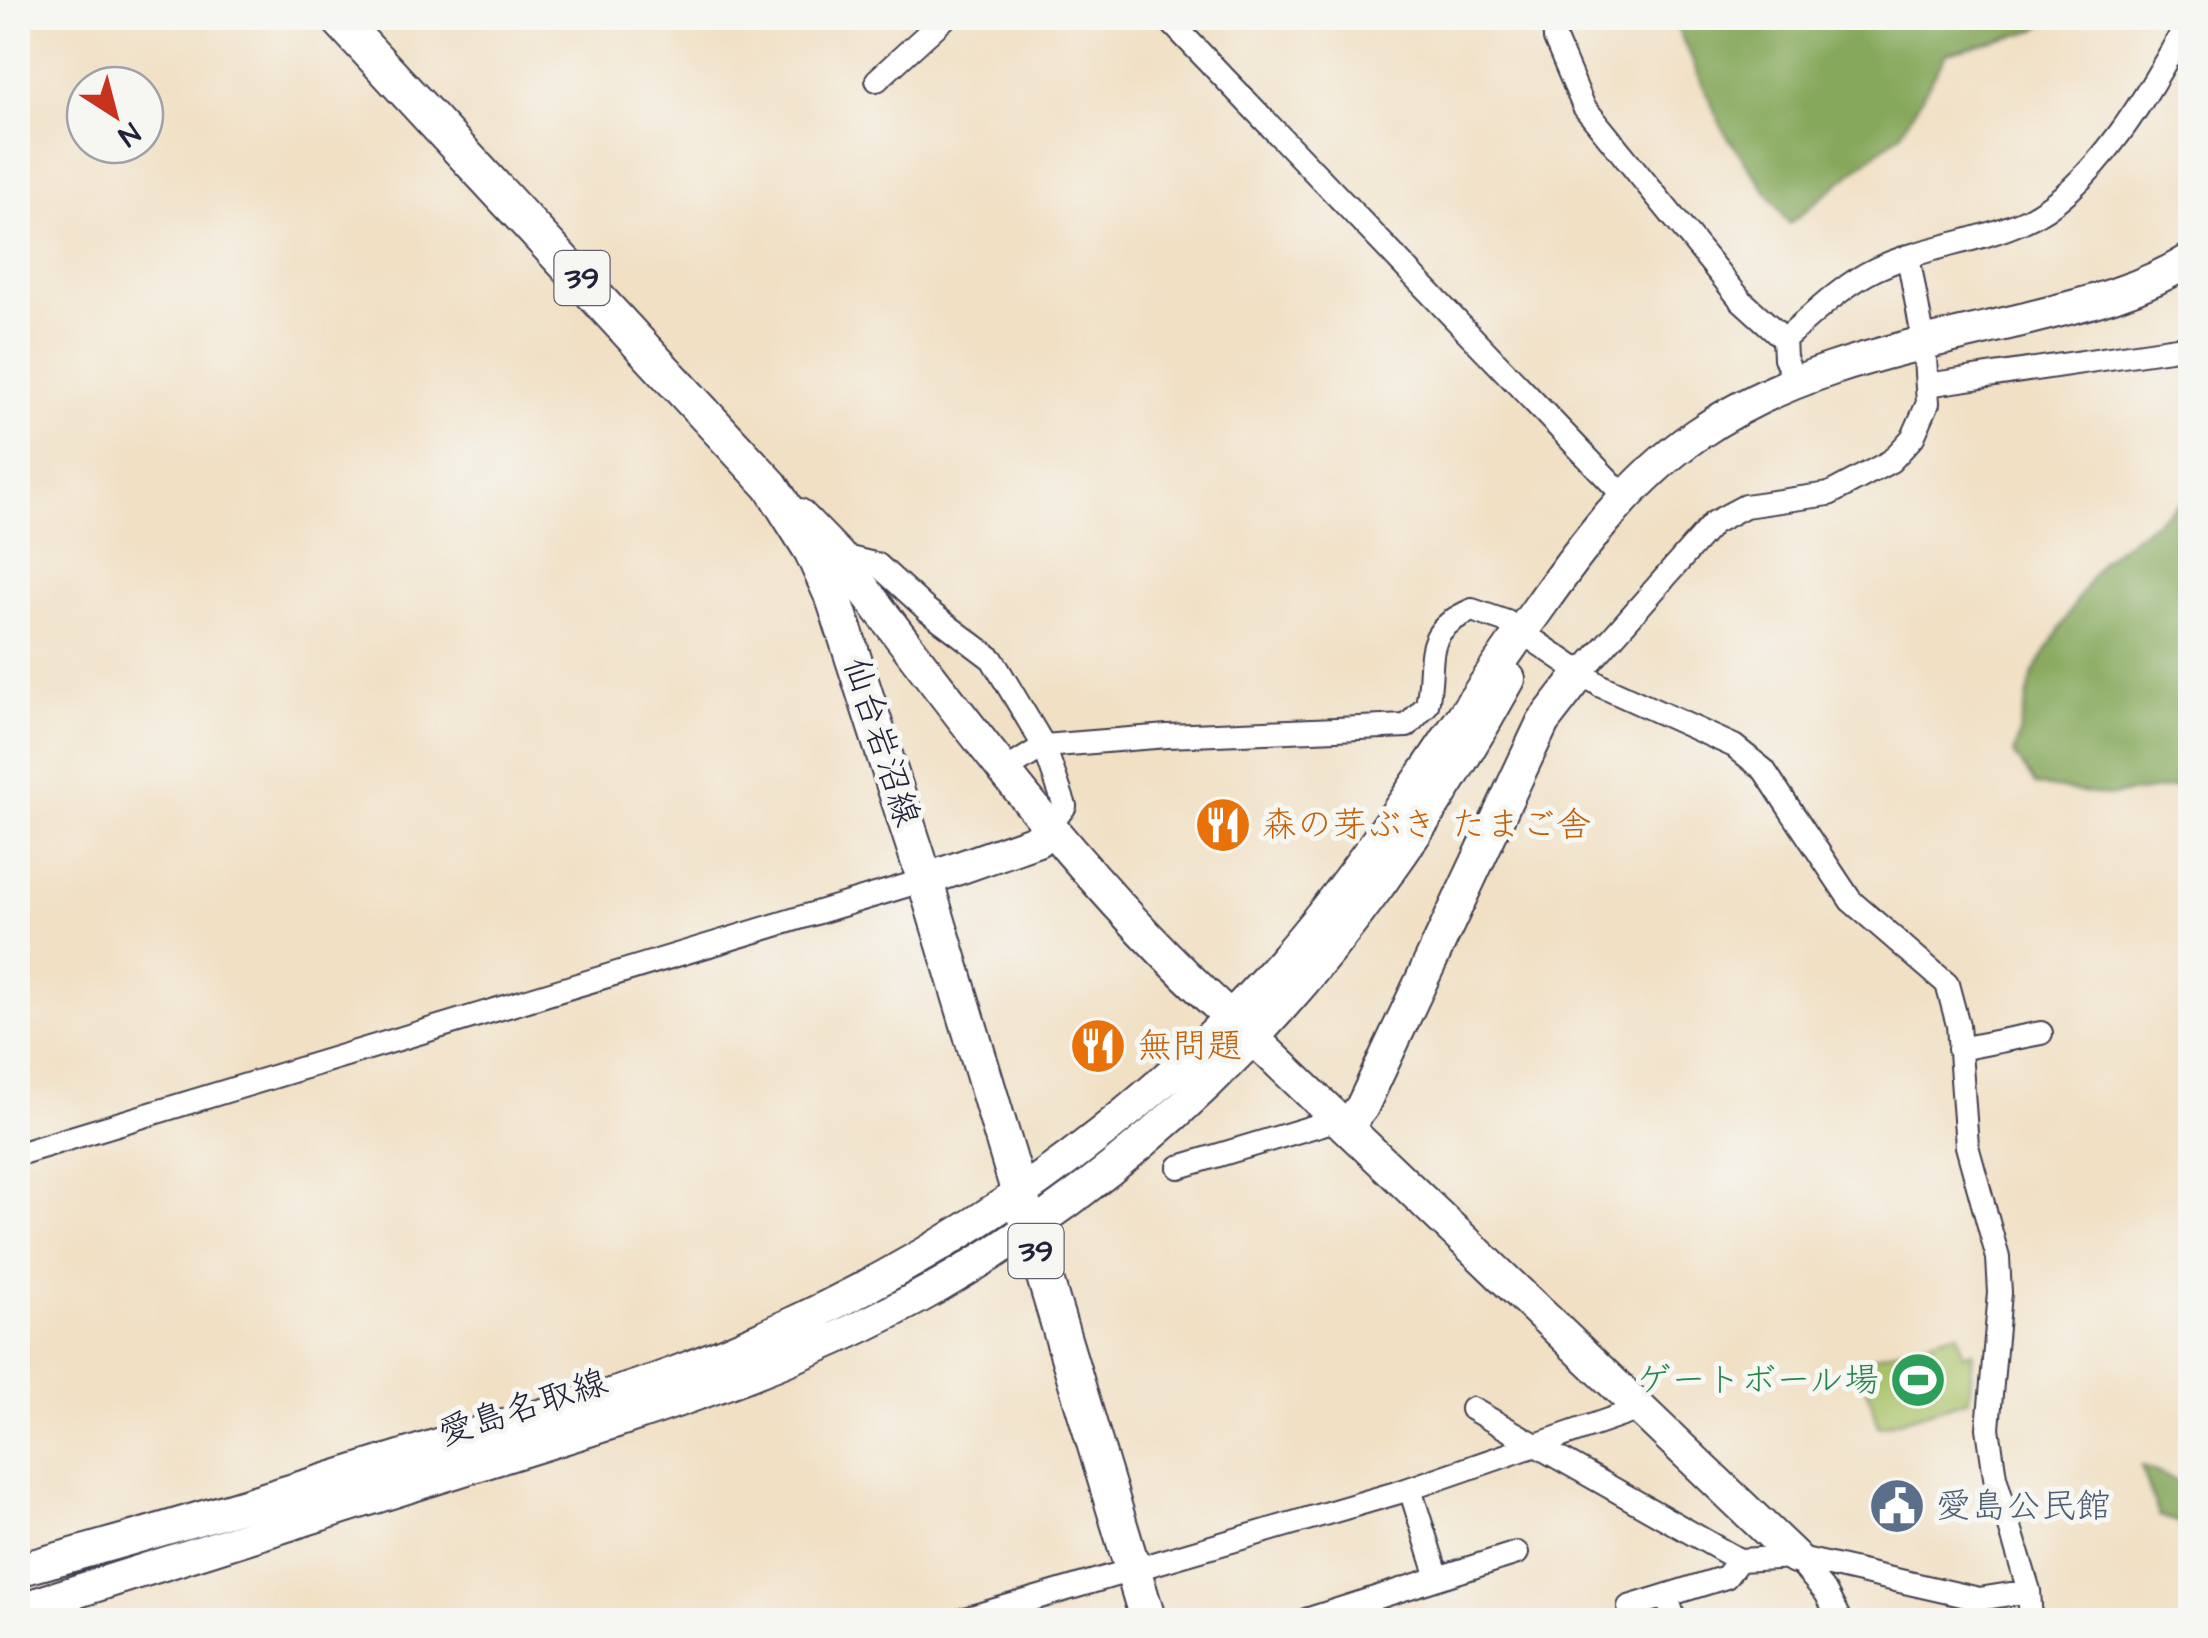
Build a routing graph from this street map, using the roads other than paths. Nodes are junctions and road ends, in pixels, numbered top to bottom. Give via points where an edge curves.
1 (338, 18) edge
2 (946, 18) edge
3 (1167, 18) edge
4 (1554, 18) edge
5 (2190, 18) edge
6 (877, 80) dead end
7 (1908, 256) junction
8 (2190, 260) edge
9 (1784, 338) junction
10 (1924, 343) junction
11 (2190, 346) edge
12 (1794, 380) junction
13 (1928, 385) junction
14 (1624, 496) junction
15 (825, 553) junction
16 (1521, 631) junction
17 (1581, 674) junction
18 (1044, 746) junction
19 (1003, 772) junction
20 (1049, 828) junction
21 (925, 880) junction
22 (1242, 1028) junction
23 (2041, 1033) dead end
24 (1959, 1050) junction
25 (1342, 1123) junction
26 (18, 1154) edge
27 (1179, 1167) dead end
28 (1019, 1194) junction
29 (1030, 1229) junction
30 (1472, 1409) dead end
31 (1636, 1410) junction
32 (1537, 1444) junction
33 (1410, 1489) junction
34 (1517, 1553) dead end
35 (1795, 1557) junction
36 (1739, 1560) junction
37 (18, 1570) edge
38 (1133, 1571) junction
39 (1438, 1578) junction
40 (2029, 1591) junction
41 (1666, 1595) junction
42 (1630, 1606) dead end
43 (18, 1610) edge
44 (961, 1620) edge
45 (1148, 1620) edge
46 (1306, 1620) edge
47 (1674, 1620) edge
48 (1840, 1620) edge
49 (2031, 1620) edge

1 - 15 main road, 仙台岩沼線 / 39 via 771,486
2 - 6 street
3 - 14 street
4 - 9 street via 1555,39 1584,107 1741,300
5 - 7 street via 2087,174 2021,223
7 - 9 street via 1873,270
7 - 10 street
8 - 10 street via 2127,292
9 - 12 street
10 - 12 street
10 - 13 street
11 - 13 street
12 - 14 street via 1698,433
13 - 17 street via 1914,437 1891,461 1828,494 1745,506 1713,522
14 - 16 street
15 - 18 street via 878,565 992,659
15 - 19 street
15 - 21 main road, 仙台岩沼線 / 39
16 - 17 street
16 - 18 street via 1472,610 1453,618 1430,650 1428,706 1406,726
16 - 22 street via 1511,676 1422,830 1343,938
17 - 24 street via 1734,746 1764,770 1851,900 1948,984
17 - 25 street via 1543,722 1362,1108
18 - 19 street
18 - 20 street via 1066,806
19 - 20 street
20 - 21 street via 1038,840
20 - 22 street
21 - 26 street
21 - 28 main road, 仙台岩沼線 / 39
22 - 25 street
22 - 28 street, 愛島名取線
22 - 29 street, 愛島名取線 via 1152,1134
23 - 24 street
24 - 40 street via 1967,1146 1998,1258 1987,1420
25 - 27 street
25 - 31 street
28 - 29 main road, 仙台岩沼線 / 39
28 - 37 street, 愛島名取線 via 917,1258 674,1373
29 - 38 main road, 仙台岩沼線 / 39
29 - 43 street, 愛島名取線 via 862,1327 746,1374
30 - 32 street
31 - 32 street
31 - 35 street
32 - 33 street
32 - 36 street
33 - 38 street
33 - 39 street
34 - 39 street
35 - 36 street
35 - 40 street via 1979,1599
35 - 48 street
36 - 41 street via 1726,1577
38 - 44 street
38 - 45 main road, 仙台岩沼線 / 39
39 - 46 street
40 - 49 street
41 - 42 street
41 - 47 street

